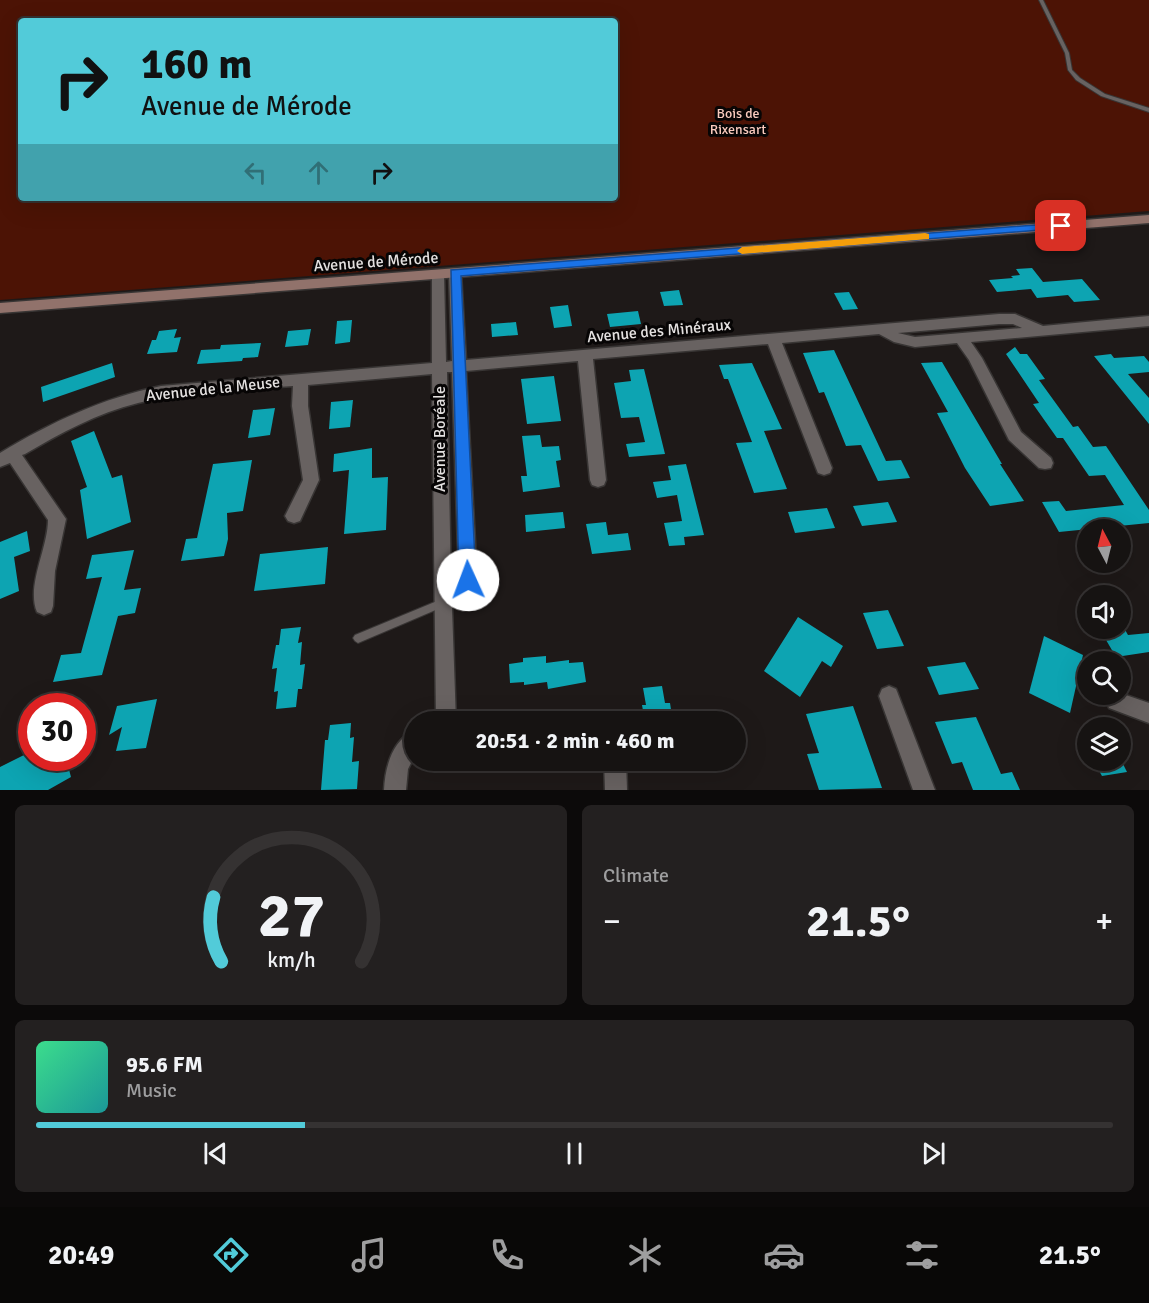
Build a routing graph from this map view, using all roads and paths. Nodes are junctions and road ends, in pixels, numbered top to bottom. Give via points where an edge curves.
1 (1041, 0) edge
2 (1149, 110) edge
3 (1149, 219) edge
4 (455, 273) junction
5 (438, 274) junction
6 (0, 308) edge
7 (1149, 321) edge
8 (882, 330) junction
9 (1042, 331) junction
10 (961, 338) junction
11 (773, 339) junction
12 (585, 356) junction
13 (460, 366) junction
14 (440, 367) junction
15 (301, 380) junction
16 (6, 457) edge
17 (1045, 463) dead end
18 (824, 468) dead end
19 (598, 480) dead end
20 (294, 516) dead end
21 (444, 603) junction
22 (44, 606) dead end
23 (358, 638) dead end
24 (889, 696) dead end
25 (1127, 705) edge
26 (446, 711) edge
27 (1149, 713) edge
28 (404, 754) edge
29 (617, 771) edge
30 (395, 790) edge
31 (616, 790) edge
32 (924, 790) edge

1 - 2 lane via 1067,52 1070,70 1078,80 1103,95
3 - 4 street, Avenue de Mérode
4 - 5 street, Avenue de Mérode
4 - 13 street, Avenue Boréale
5 - 6 street, Avenue de Mérode
5 - 14 street, Avenue Boréale
7 - 9 street, Avenue des Minéraux
8 - 9 street, Avenue des Minéraux via 1008,318
8 - 10 street, Avenue des Minéraux via 906,341
8 - 11 street, Avenue des Minéraux
9 - 10 street, Avenue des Minéraux
10 - 17 street via 1015,436
11 - 12 street, Avenue des Minéraux
11 - 18 street
12 - 13 street, Avenue des Minéraux
12 - 19 street
13 - 14 street, Avenue des Minéraux
13 - 21 street, Avenue Boréale via 468,580 462,590
14 - 15 street, Avenue de la Meuse
14 - 21 street, Avenue Boréale
15 - 16 street, Avenue de la Meuse via 133,397 88,412
15 - 20 street via 300,406 311,480
16 - 22 street via 57,519 46,571
21 - 23 lane, Avenue Boréale
21 - 26 street
24 - 32 street
25 - 27 street
28 - 30 street via 398,762
29 - 31 street

